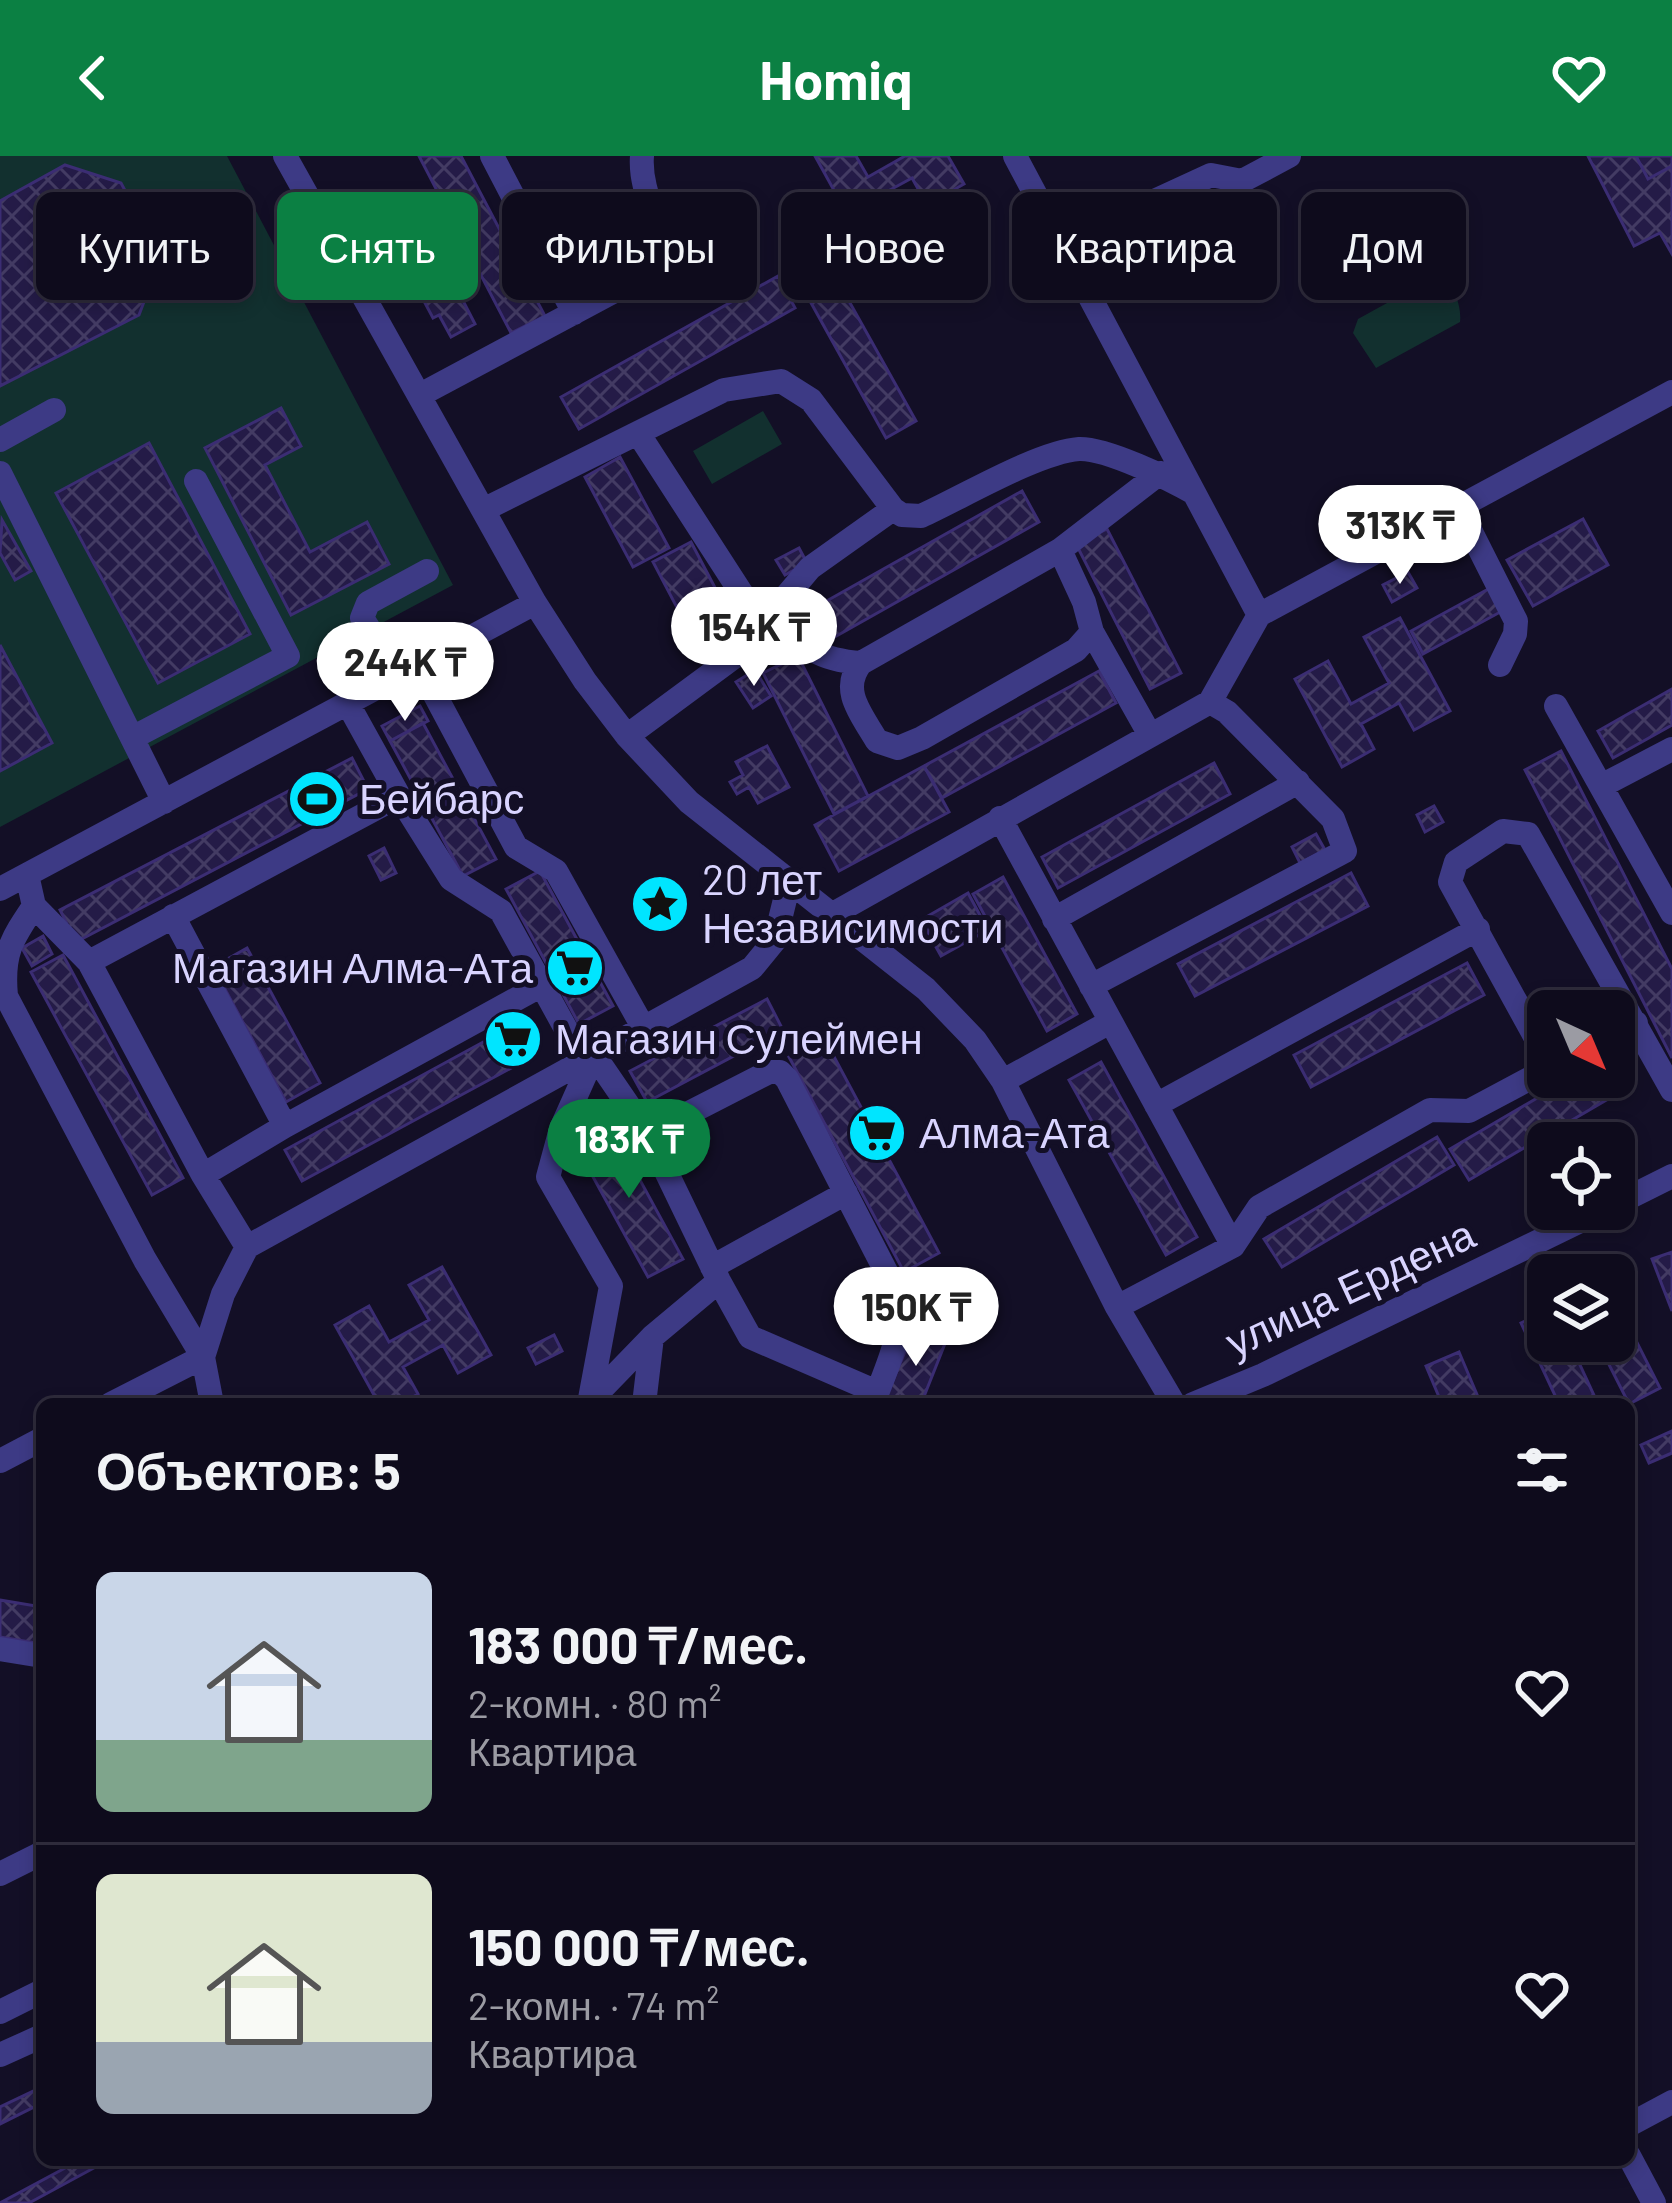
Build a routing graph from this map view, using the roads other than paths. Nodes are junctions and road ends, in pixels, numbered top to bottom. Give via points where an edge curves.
1 (285, 156) edge
2 (492, 156) edge
3 (642, 156) edge
4 (1015, 156) edge
5 (1289, 156) edge
6 (1034, 192) edge
7 (1173, 192) edge
8 (1091, 300) edge
9 (574, 313) junction
10 (1672, 392) edge
11 (420, 395) junction
12 (55, 410) dead end
13 (638, 433) junction
14 (0, 440) edge
15 (0, 473) edge
16 (1160, 473) junction
17 (196, 481) dead end
18 (1194, 493) junction
19 (1459, 508) junction
20 (893, 509) junction
21 (483, 510) junction
22 (1060, 550) junction
23 (427, 572) dead end
24 (535, 603) junction
25 (1259, 615) junction
26 (769, 618) junction
27 (1092, 632) junction
28 (861, 663) junction
29 (1500, 664) dead end
30 (409, 670) junction
31 (1210, 702) junction
32 (349, 704) junction
33 (1556, 706) dead end
34 (1150, 735) junction
35 (627, 736) junction
36 (132, 738) junction
37 (1672, 749) edge
38 (1298, 782) junction
39 (1603, 784) junction
40 (399, 796) junction
41 (164, 802) junction
42 (1000, 818) junction
43 (27, 875) junction
44 (789, 883) junction
45 (0, 889) edge
46 (34, 906) junction
47 (1672, 913) edge
48 (833, 914) junction
49 (173, 916) junction
50 (1054, 919) junction
51 (1478, 929) junction
52 (89, 962) junction
53 (542, 985) junction
54 (1091, 986) junction
55 (1606, 990) edge
56 (1110, 1022) junction
57 (1527, 1024) edge
58 (643, 1027) junction
59 (1635, 1042) edge
60 (589, 1058) junction
61 (1527, 1076) edge
62 (1003, 1081) junction
63 (1672, 1090) edge
64 (1156, 1106) junction
65 (285, 1126) junction
66 (648, 1134) junction
67 (203, 1175) junction
68 (1672, 1176) edge
69 (846, 1193) junction
70 (1635, 1194) edge
71 (1562, 1230) edge
72 (1233, 1246) junction
73 (247, 1247) junction
74 (715, 1274) junction
75 (1117, 1306) junction
76 (652, 1337) junction
77 (203, 1357) junction
78 (123, 1398) edge
79 (211, 1398) edge
80 (589, 1398) edge
81 (594, 1398) edge
82 (645, 1398) edge
83 (875, 1398) edge
84 (1171, 1398) edge
85 (1207, 1398) edge
86 (36, 1442) edge
87 (0, 1461) edge
88 (0, 1649) edge
89 (36, 1655) edge
90 (36, 1856) edge
91 (0, 1874) edge
92 (36, 1994) edge
93 (0, 2012) edge
94 (36, 2039) edge
95 (0, 2055) edge
96 (1672, 2102) edge
97 (1635, 2123) edge
98 (1634, 2166) edge
99 (1654, 2203) edge

1 - 11 street
2 - 9 street
3 - 9 street via 640,176 667,263
4 - 6 street
5 - 7 street via 1242,181 1210,175
8 - 18 street
9 - 11 street
10 - 19 street
11 - 21 street
12 - 14 street
13 - 20 street via 724,390 781,381 811,400
13 - 21 street
13 - 26 street
15 - 36 street
16 - 18 street
16 - 20 street via 1082,449 921,516
16 - 22 street
17 - 36 street via 288,656
18 - 25 street
19 - 25 street
19 - 29 street via 1516,621
20 - 26 street via 810,568
21 - 24 street
22 - 27 street
22 - 28 street
23 - 30 street via 368,603 362,618
24 - 30 street
24 - 35 street
25 - 31 street
26 - 28 street via 828,660
26 - 35 street via 757,640
27 - 28 street via 1076,650 898,748 877,741 850,694
27 - 34 street
30 - 32 street
30 - 58 street via 516,847 556,871
31 - 34 street
31 - 38 street
32 - 40 street
32 - 41 street
33 - 39 street
34 - 42 street
35 - 44 street via 689,802
36 - 41 street
37 - 39 street
38 - 50 street
38 - 54 street via 1334,819 1345,851
39 - 47 street
40 - 49 street
40 - 53 street via 451,879 501,911
41 - 43 street
42 - 48 street
42 - 50 street
43 - 45 street
43 - 46 street
44 - 48 street
44 - 58 street via 765,956
46 - 52 street
46 - 77 street via 10,941 6,996
48 - 62 street via 926,989
49 - 52 street
49 - 65 street
50 - 54 street
51 - 55 street via 1450,882 1456,862 1503,831 1528,834
51 - 57 street
51 - 64 street
52 - 67 street
53 - 60 street
53 - 65 street
54 - 56 street
56 - 62 street
56 - 64 street
58 - 60 street
59 - 63 street
60 - 66 street
60 - 73 street
60 - 80 street via 548,1177 610,1286
61 - 72 street via 1469,1111 1430,1110 1259,1207
62 - 75 street
64 - 72 street
65 - 67 street
66 - 69 street via 779,1072
66 - 74 street
67 - 73 street
68 - 70 street
69 - 74 street
69 - 83 street via 902,1313
71 - 85 street, улица Ердена
72 - 75 street
73 - 77 street
74 - 76 street
74 - 83 street via 750,1337
75 - 84 street
76 - 81 street
76 - 82 street
77 - 78 street
77 - 79 street
86 - 87 street
88 - 89 street
90 - 91 street
92 - 93 street
94 - 95 street
96 - 97 street
98 - 99 street

